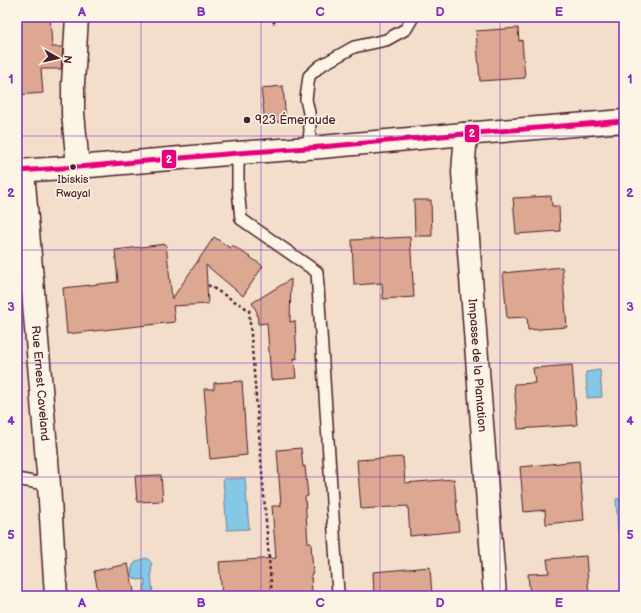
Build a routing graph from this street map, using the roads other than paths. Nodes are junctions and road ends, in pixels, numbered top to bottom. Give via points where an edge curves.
1 (77, 17) edge
2 (413, 17) edge
3 (624, 121) edge
4 (464, 134) junction
5 (308, 148) junction
6 (238, 153) junction
7 (78, 167) junction
8 (20, 171) edge
9 (17, 479) edge
10 (49, 485) junction
11 (56, 596) edge
12 (337, 596) edge
13 (495, 596) edge

1 - 7 street via 73,113
2 - 5 lane via 406,29 386,40 354,47 320,66 309,76 306,99 310,130
3 - 4 street
4 - 5 street
4 - 13 street, Impasse de la Plantation via 463,172
5 - 6 street
6 - 7 street
6 - 12 lane via 241,219 317,272
7 - 8 street
8 - 10 street, Rue Ernest Caveland
9 - 10 lane
10 - 11 street, Rue Ernest Caveland

